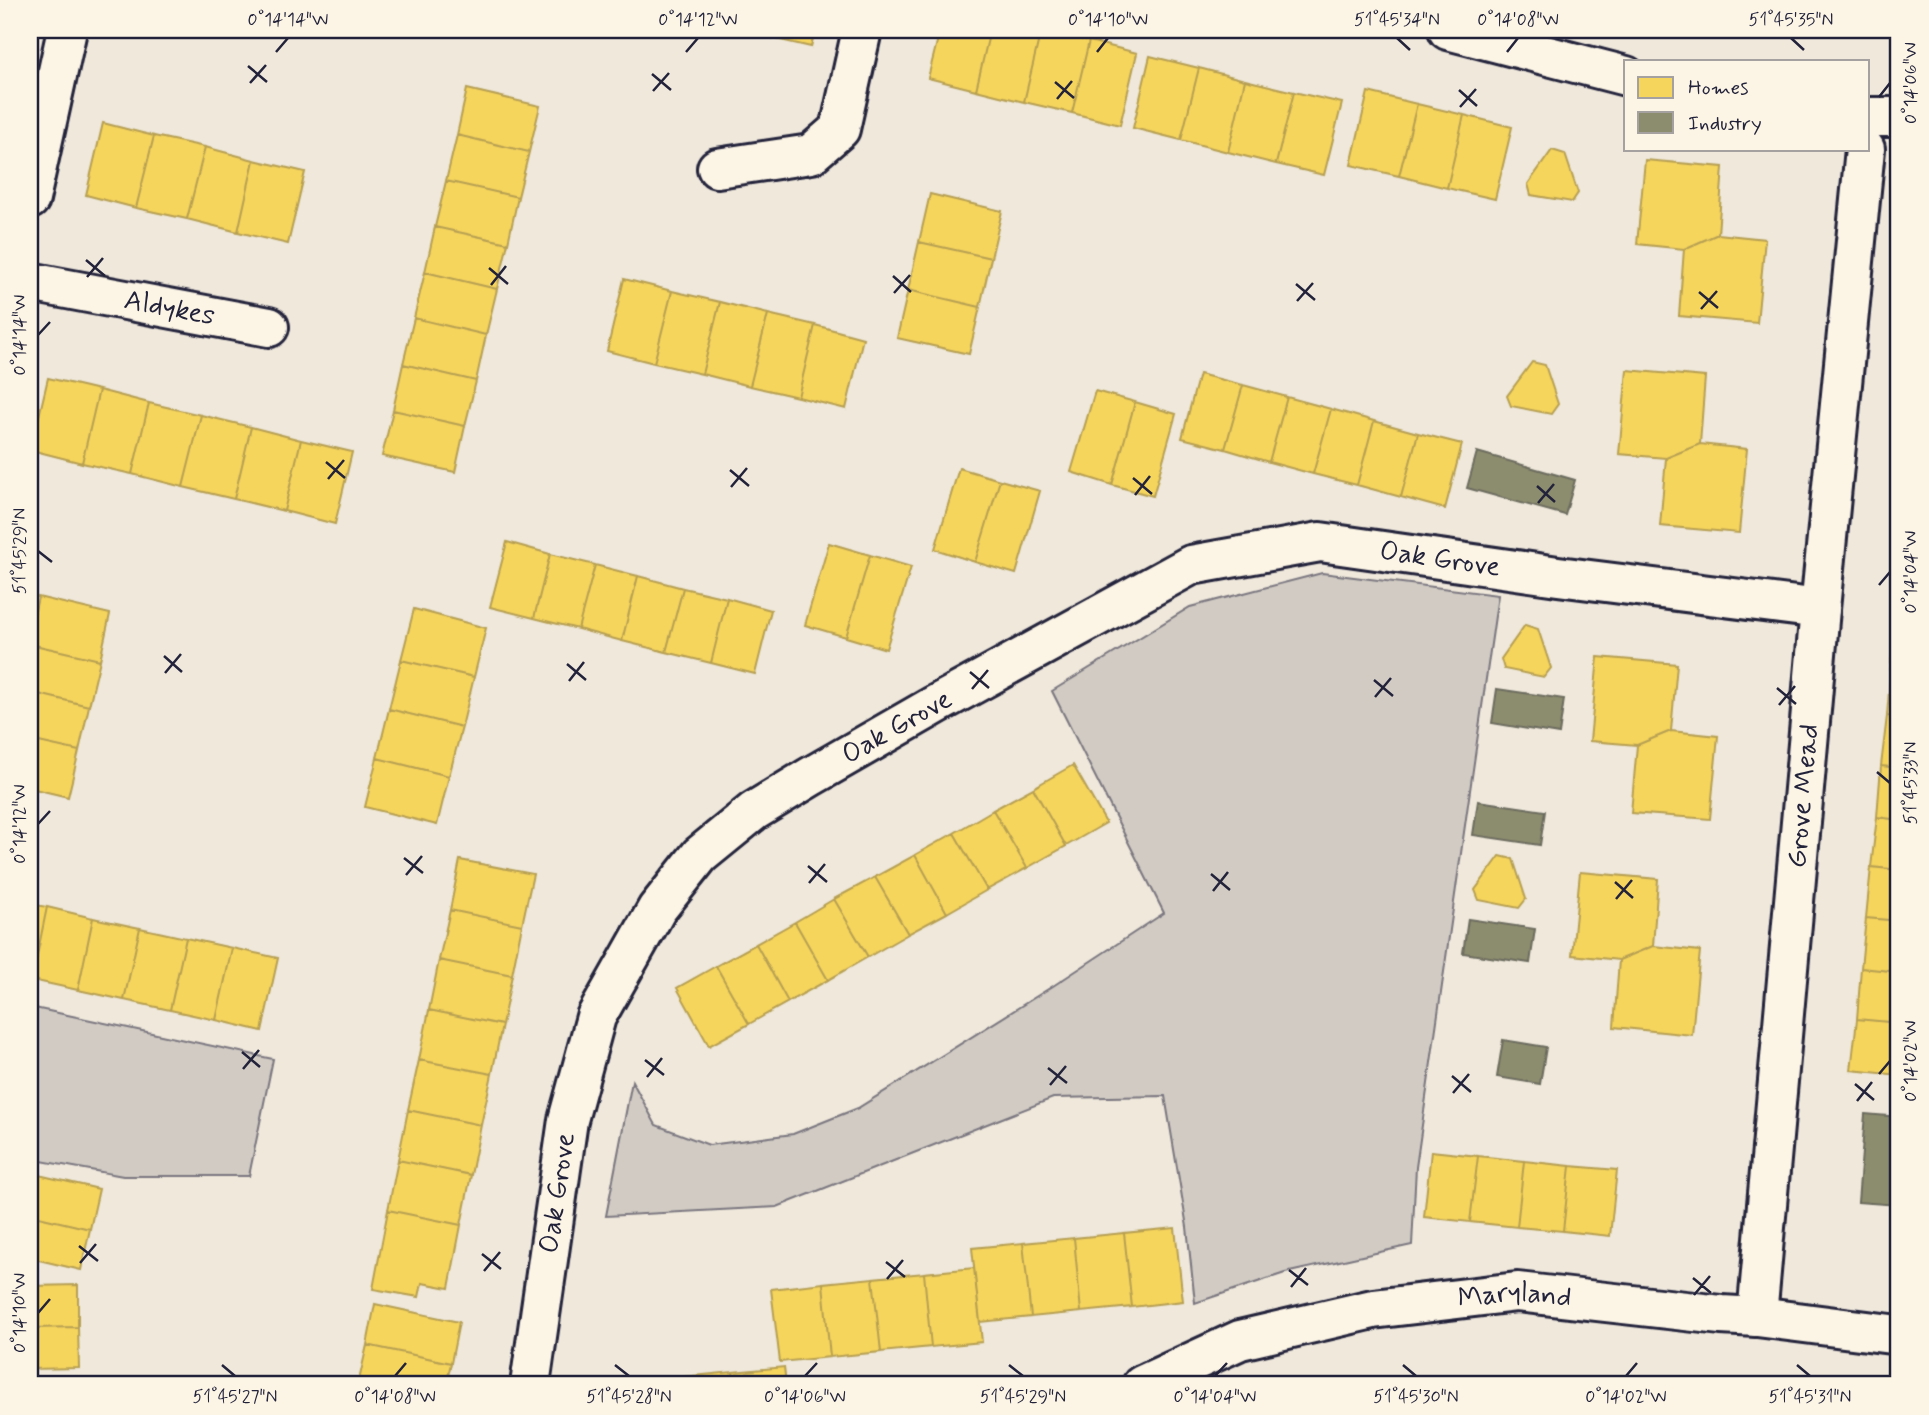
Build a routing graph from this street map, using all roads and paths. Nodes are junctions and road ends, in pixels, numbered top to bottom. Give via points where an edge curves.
1 (67, 30) edge
2 (862, 30) edge
3 (1448, 30) edge
4 (1624, 75) edge
5 (1870, 117) edge
6 (1899, 117) edge
7 (1865, 150) edge
8 (717, 168) dead end
9 (30, 199) edge
10 (30, 282) edge
11 (269, 327) dead end
12 (1820, 610) junction
13 (1758, 1317) junction
14 (1899, 1335) edge
15 (530, 1385) edge
16 (1142, 1385) edge

1 - 9 street
2 - 8 street via 840,129 811,154
3 - 4 street
5 - 6 street
7 - 12 street, Grove Mead
10 - 11 street, Aldykes
12 - 13 street, Grove Mead
12 - 15 street, Oak Grove via 1320,542 1191,565 810,777 754,811 700,855 657,908 596,1017 568,1120
13 - 14 street, Maryland
13 - 16 street, Maryland via 1517,1292 1373,1308 1240,1340

